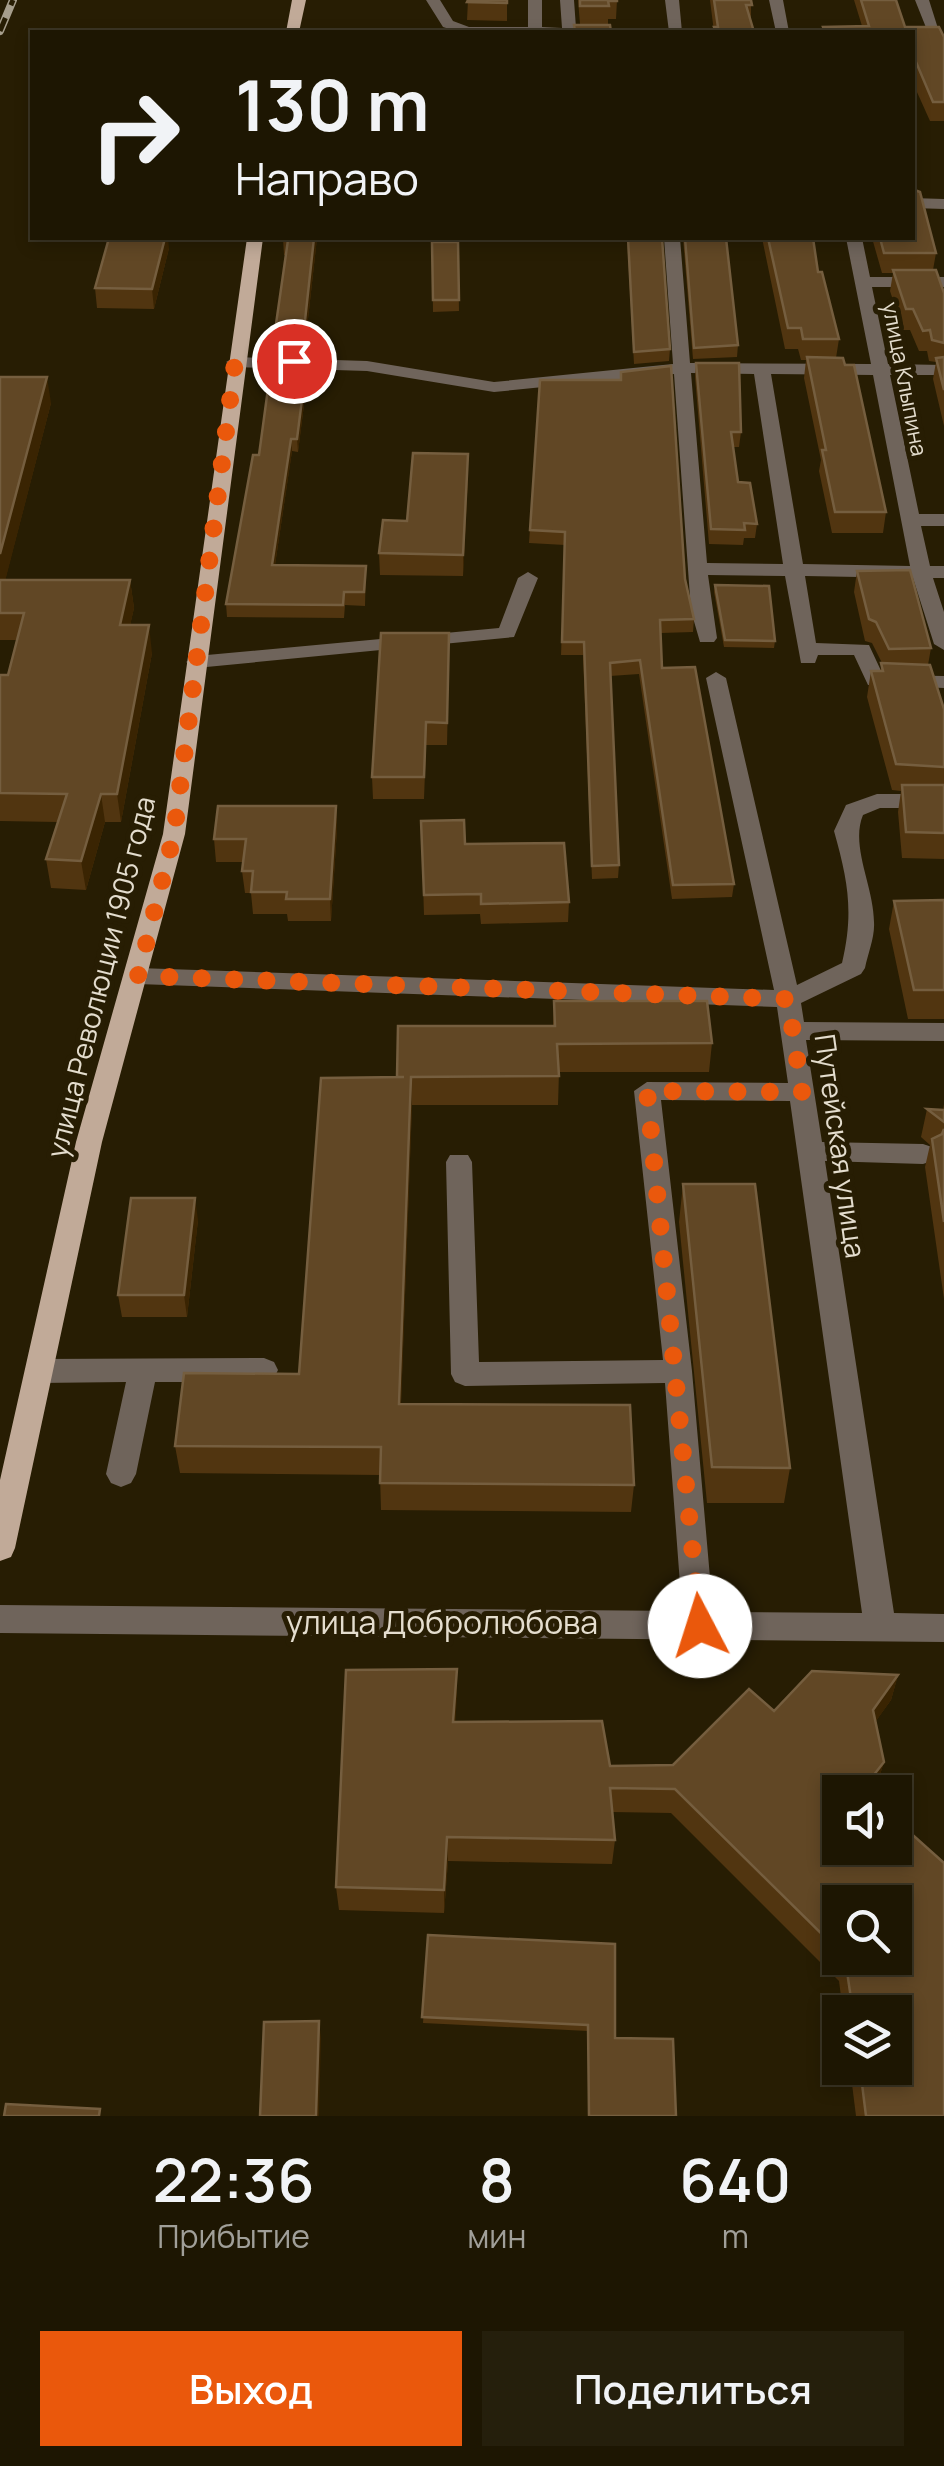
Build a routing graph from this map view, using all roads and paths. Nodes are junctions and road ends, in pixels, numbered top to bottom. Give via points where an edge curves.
1 (299, 0) edge
2 (434, 0) edge
3 (536, 0) edge
4 (566, 0) edge
5 (672, 0) edge
6 (776, 0) edge
7 (922, 0) edge
8 (292, 30) edge
9 (496, 30) edge
10 (536, 30) edge
11 (569, 30) edge
12 (676, 30) edge
13 (783, 30) edge
14 (940, 34) edge
15 (915, 202) edge
16 (944, 204) edge
17 (255, 240) edge
18 (672, 240) edge
19 (854, 240) edge
20 (864, 282) junction
21 (944, 282) edge
22 (235, 362) junction
23 (682, 368) junction
24 (762, 369) junction
25 (879, 370) junction
26 (944, 370) edge
27 (910, 520) junction
28 (944, 520) edge
29 (698, 569) junction
30 (794, 570) junction
31 (921, 572) junction
32 (944, 572) edge
33 (528, 578) dead end
34 (707, 638) dead end
35 (944, 644) edge
36 (196, 662) junction
37 (716, 678) dead end
38 (944, 682) edge
39 (944, 801) edge
40 (138, 976) junction
41 (788, 999) junction
42 (793, 1031) junction
43 (944, 1032) edge
44 (802, 1092) junction
45 (810, 1151) junction
46 (924, 1154) dead end
47 (460, 1162) dead end
48 (264, 1370) edge
49 (143, 1371) junction
50 (678, 1371) junction
51 (38, 1372) junction
52 (120, 1474) dead end
53 (0, 1548) edge
54 (0, 1620) edge
55 (700, 1626) junction
56 (880, 1627) junction
57 (944, 1628) edge

1 - 8 main road
2 - 9 street via 456,28
3 - 10 street
4 - 11 street
5 - 12 street
6 - 13 street
7 - 14 street
15 - 16 street
17 - 22 main road, улица Революции 1905 года
18 - 23 street
19 - 20 street, улица Клыпина
20 - 21 street
20 - 25 street, улица Клыпина
22 - 23 street via 367,366 494,387
22 - 36 main road, улица Революции 1905 года
23 - 24 street
23 - 29 street
24 - 25 street
24 - 30 street
25 - 26 street
25 - 27 street, улица Клыпина
27 - 28 street
27 - 31 street, улица Клыпина
29 - 30 street
29 - 34 street
30 - 31 street
30 - 38 street via 807,654 862,649 875,681
31 - 32 street
31 - 35 street, улица Клыпина
33 - 36 street via 507,633
36 - 40 main road, улица Революции 1905 года via 174,834
37 - 41 street, Путейская улица
39 - 41 street via 877,801 854,810 845,831 863,926 853,968
40 - 41 street
40 - 51 main road, улица Революции 1905 года via 89,1142
41 - 42 street, Путейская улица
42 - 43 street
42 - 44 street, Путейская улица
44 - 45 street, Путейская улица
44 - 50 street via 647,1091
45 - 46 street
45 - 56 street, Путейская улица
47 - 50 street via 466,1374
48 - 49 street
49 - 51 street
49 - 52 street
50 - 55 street
51 - 53 main road, улица Революции 1905 года
54 - 55 street, улица Добролюбова
55 - 56 street, улица Добролюбова
56 - 57 street, улица Добролюбова

